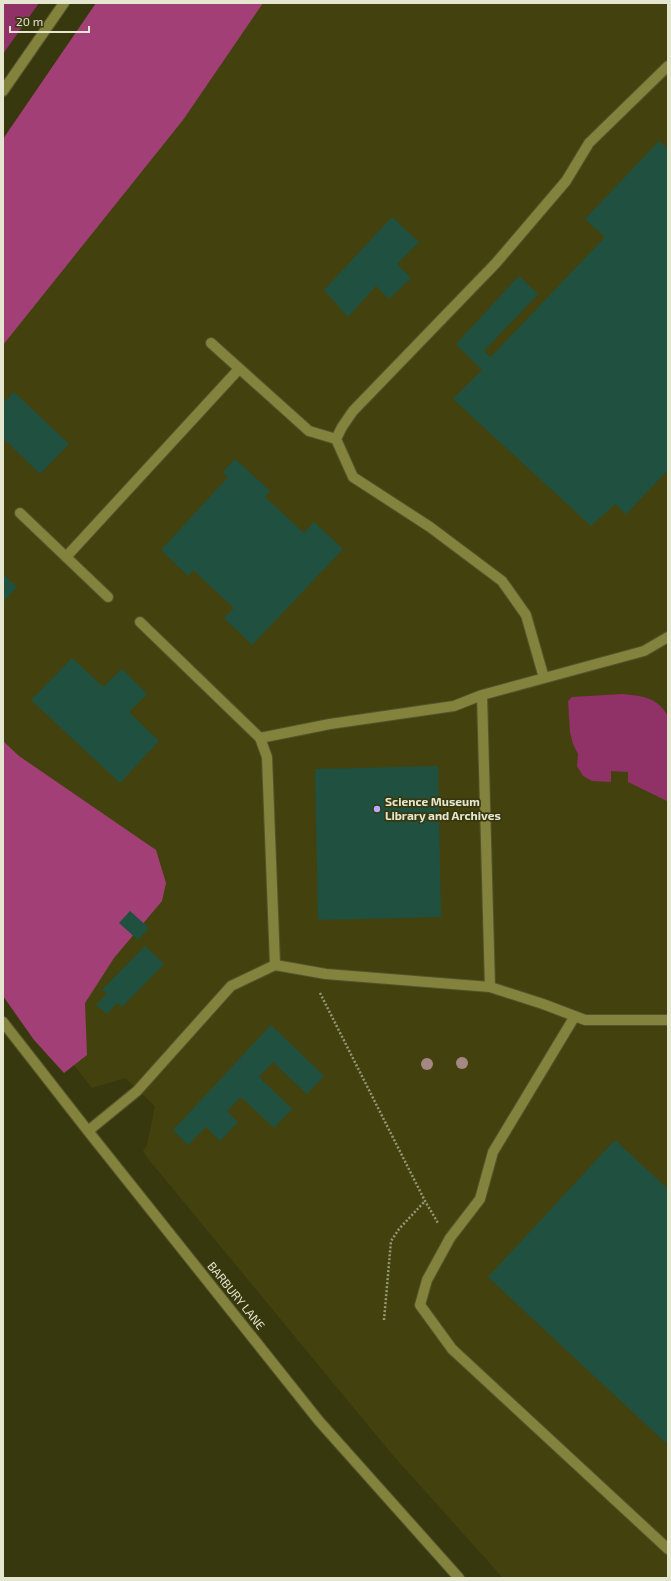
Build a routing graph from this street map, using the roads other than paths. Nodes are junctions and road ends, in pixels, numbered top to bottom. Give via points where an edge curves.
1 (64, 3) edge
2 (668, 66) edge
3 (3, 91) edge
4 (211, 344) dead end
5 (239, 369) junction
6 (336, 439) junction
7 (20, 513) dead end
8 (66, 557) junction
9 (108, 597) dead end
10 (140, 622) dead end
11 (668, 637) edge
12 (544, 678) junction
13 (482, 695) junction
14 (260, 738) junction
15 (275, 965) junction
16 (490, 988) junction
17 (574, 1016) junction
18 (668, 1020) edge
19 (3, 1022) edge
20 (88, 1131) junction
21 (668, 1549) edge
22 (459, 1578) edge

1 - 3 street
2 - 6 street via 589,143 566,181 516,240 353,411
4 - 5 street
5 - 6 street via 309,431
5 - 8 street
6 - 12 street via 353,477 430,528 502,581 526,614
7 - 8 street
8 - 9 street
10 - 14 street
11 - 12 street via 644,651
12 - 13 street
13 - 14 street via 454,706 330,724
13 - 16 street
14 - 15 street via 267,758
15 - 16 street via 316,973
15 - 20 street via 231,986 137,1091
16 - 17 street
17 - 18 street via 585,1020
17 - 21 street via 493,1152 480,1199 450,1238 427,1280 420,1305 452,1349
19 - 20 street, BARBURY LANE
20 - 22 street, BARBURY LANE via 319,1420

